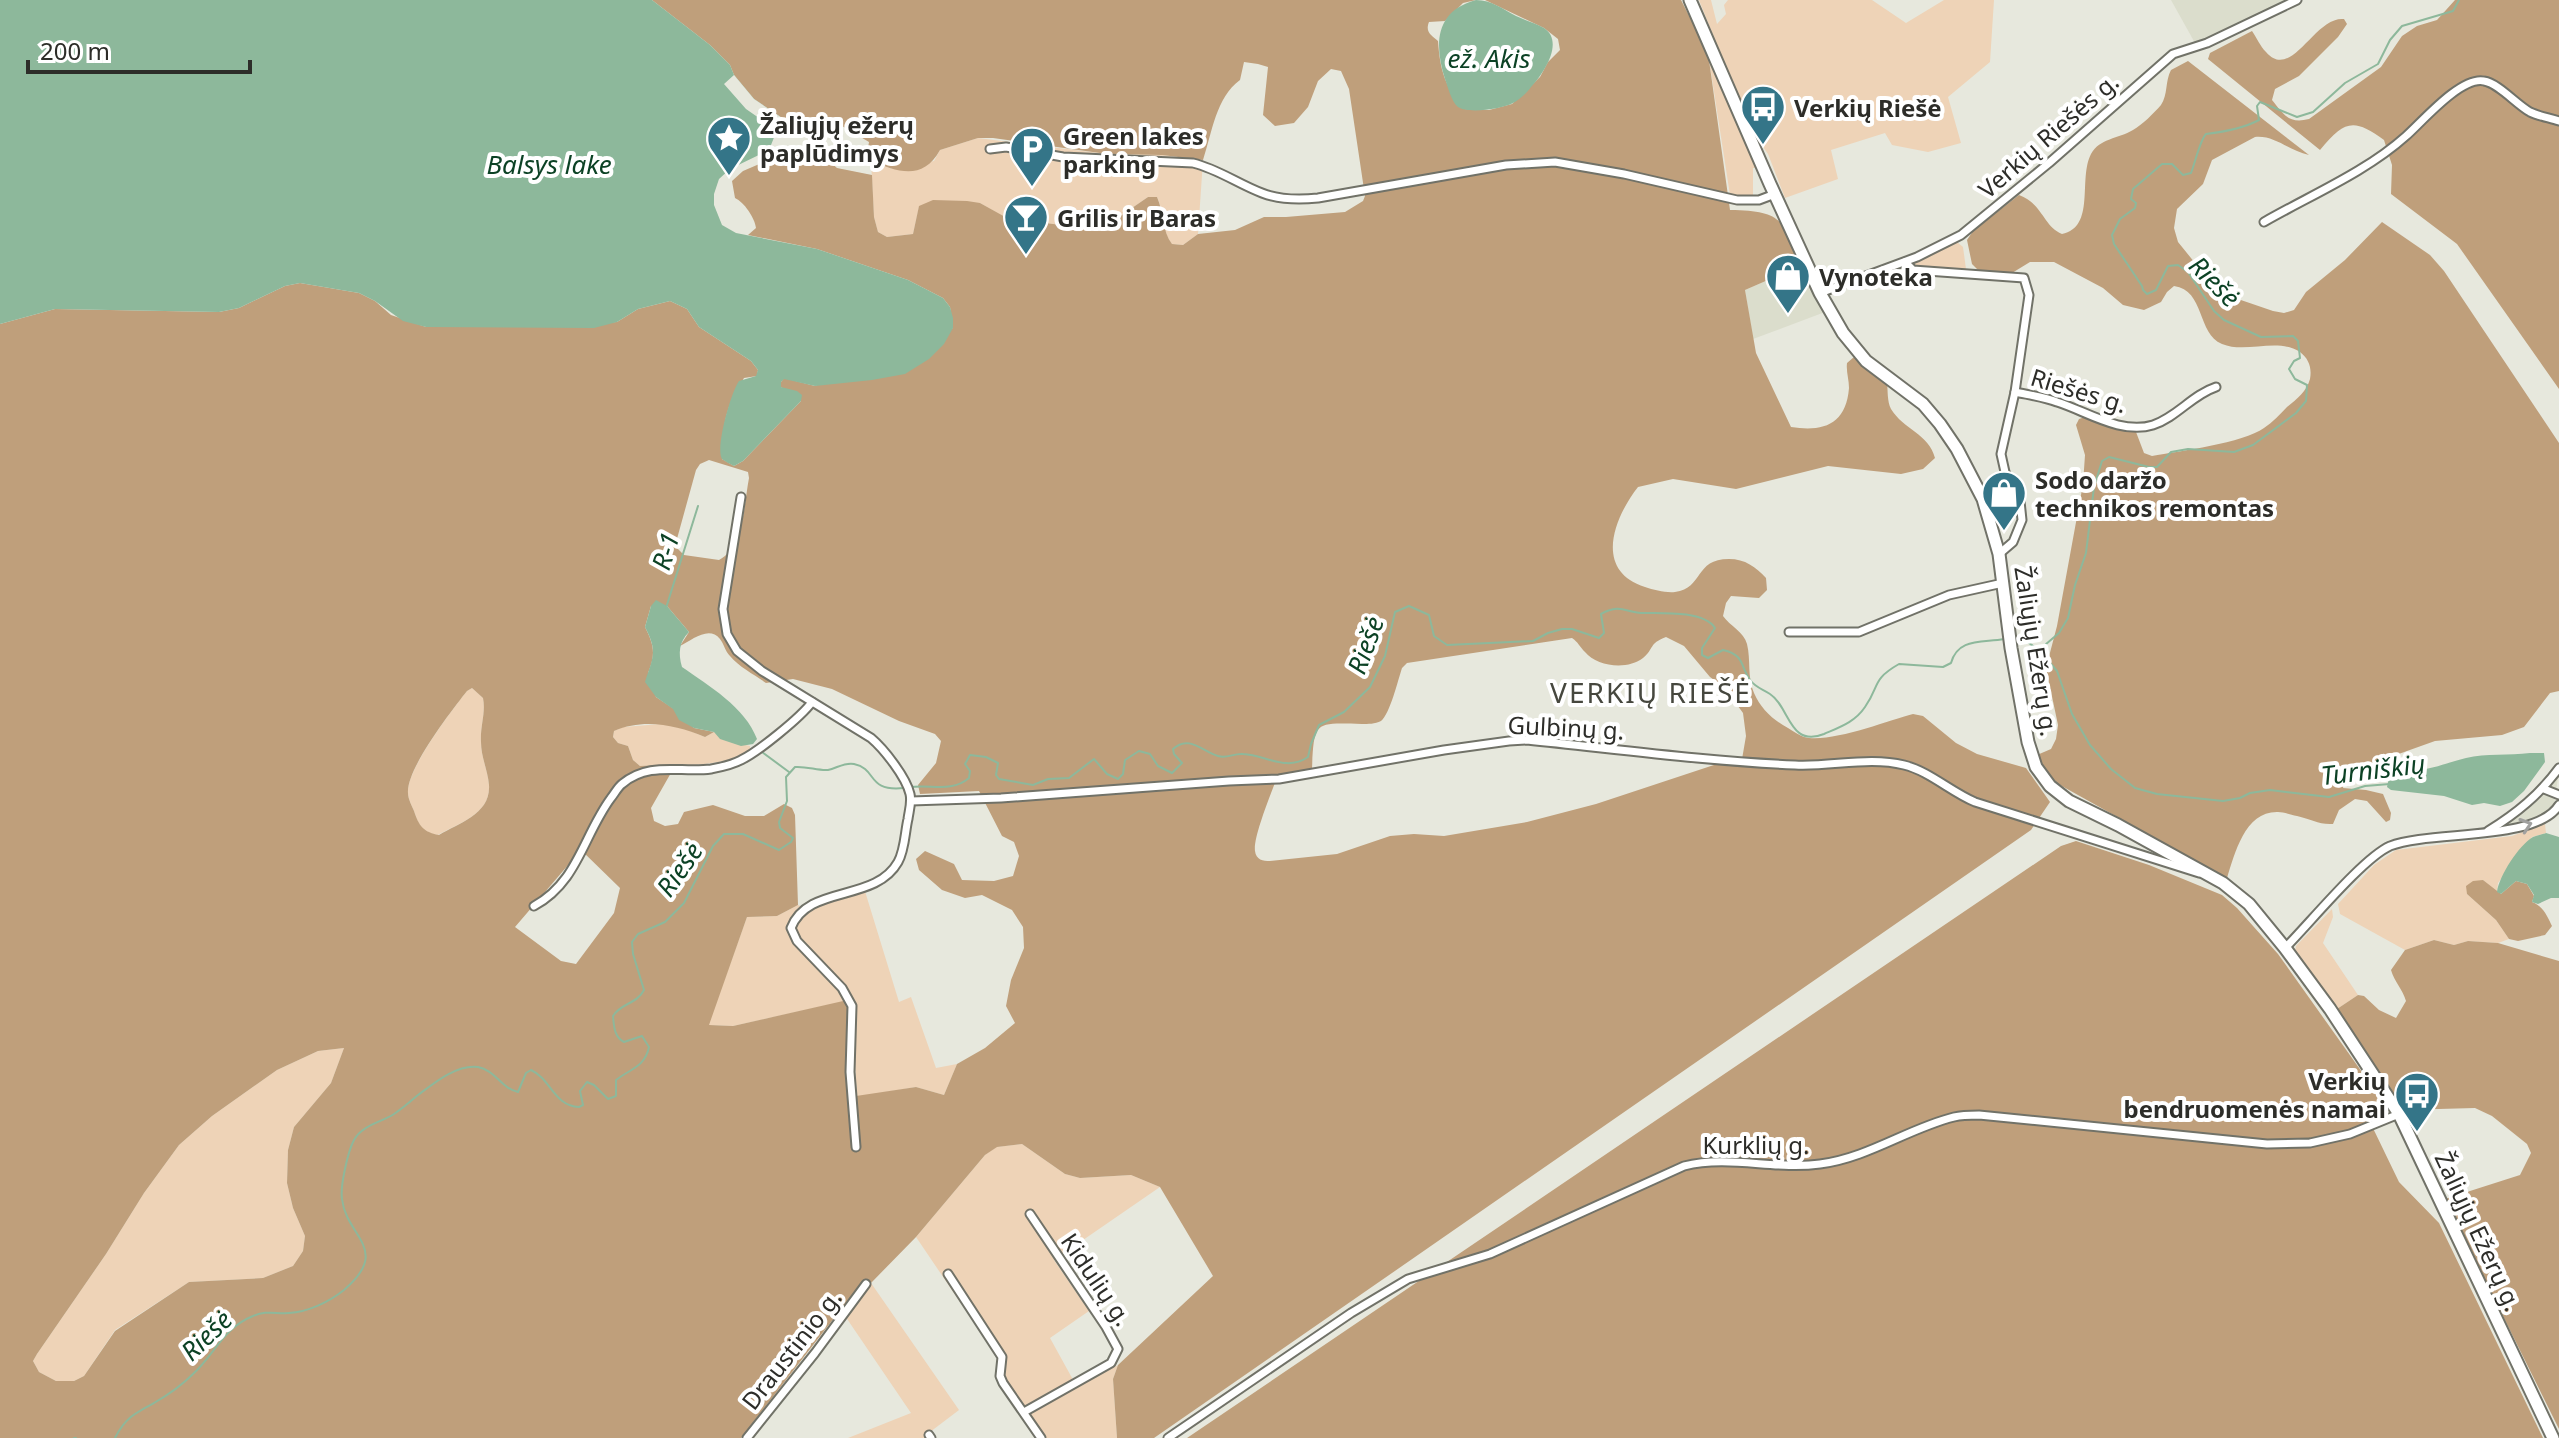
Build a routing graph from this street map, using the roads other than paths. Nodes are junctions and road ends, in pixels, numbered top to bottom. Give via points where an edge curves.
1 (1690, 0) edge
2 (2297, 0) edge
3 (2559, 121) edge
4 (990, 149) dead end
5 (1775, 194) junction
6 (2264, 222) dead end
7 (1905, 262) junction
8 (1820, 293) junction
9 (2216, 387) dead end
10 (2015, 392) junction
11 (741, 497) dead end
12 (1999, 554) junction
13 (2003, 583) junction
14 (1789, 632) dead end
15 (812, 702) junction
16 (2559, 768) edge
17 (2544, 789) junction
18 (2559, 795) edge
19 (911, 801) junction
20 (2559, 805) edge
21 (2486, 832) junction
22 (2201, 871) junction
23 (534, 906) dead end
24 (2285, 948) junction
25 (2399, 1114) junction
26 (856, 1147) dead end
27 (1030, 1214) dead end
28 (948, 1274) dead end
29 (866, 1284) dead end
30 (1024, 1412) junction
31 (747, 1438) edge
32 (1041, 1438) edge
33 (1168, 1438) edge
34 (2553, 1438) edge

1 - 5 main road, Žaliųjų Ežerų g.
2 - 7 street, Verkių Riešės g. via 2173,54 1961,235
3 - 6 street via 2532,113 2493,84 2473,81 2437,105 2377,159
4 - 5 street via 1193,163 1263,194 1291,199 1555,162 1737,200
5 - 8 main road, Žaliųjų Ežerų g.
7 - 8 street, Verkių Riešės g.
7 - 10 street, Riešės g. via 1913,270 2024,278 2029,295
8 - 12 main road, Žaliųjų Ežerų g. via 1855,350 1923,404 1957,449 1983,499
9 - 10 street, Riešės g. via 2161,421 2141,427
10 - 12 street, Riešės g. via 2001,454 2022,520 2013,542
11 - 15 street via 723,609 727,634 737,651 762,671
12 - 13 main road, Žaliųjų Ežerų g.
13 - 14 street via 1949,595 1859,632
13 - 22 main road, Žaliųjų Ežerų g. via 2036,767 2069,801
15 - 19 street via 871,738 885,752
15 - 23 street via 741,761 710,769 643,771 621,784 566,880
16 - 17 street
17 - 18 street
17 - 21 street
19 - 22 street, Gulbinų g. via 1279,779 1527,740 1797,765 1903,765 1975,802
19 - 26 street via 899,861 886,876 806,907 791,928 852,1006
21 -> 20 street via 2537,822
21 - 24 street via 2386,848
22 - 24 main road, Žaliųjų Ežerų g. via 2238,894
24 - 25 main road, Žaliųjų Ežerų g.
25 - 33 street, Kurklių g. via 2350,1134 2310,1143 2267,1144 1979,1115 1954,1117 1848,1159 1819,1165 1718,1161 1684,1166 1490,1254 1408,1279
25 - 34 main road, Žaliųjų Ežerų g.
27 - 30 street, Kidulių g. via 1118,1349 1111,1363
28 - 30 street via 1002,1357 1000,1376
29 - 31 street, Draustinio g.
30 - 32 street

